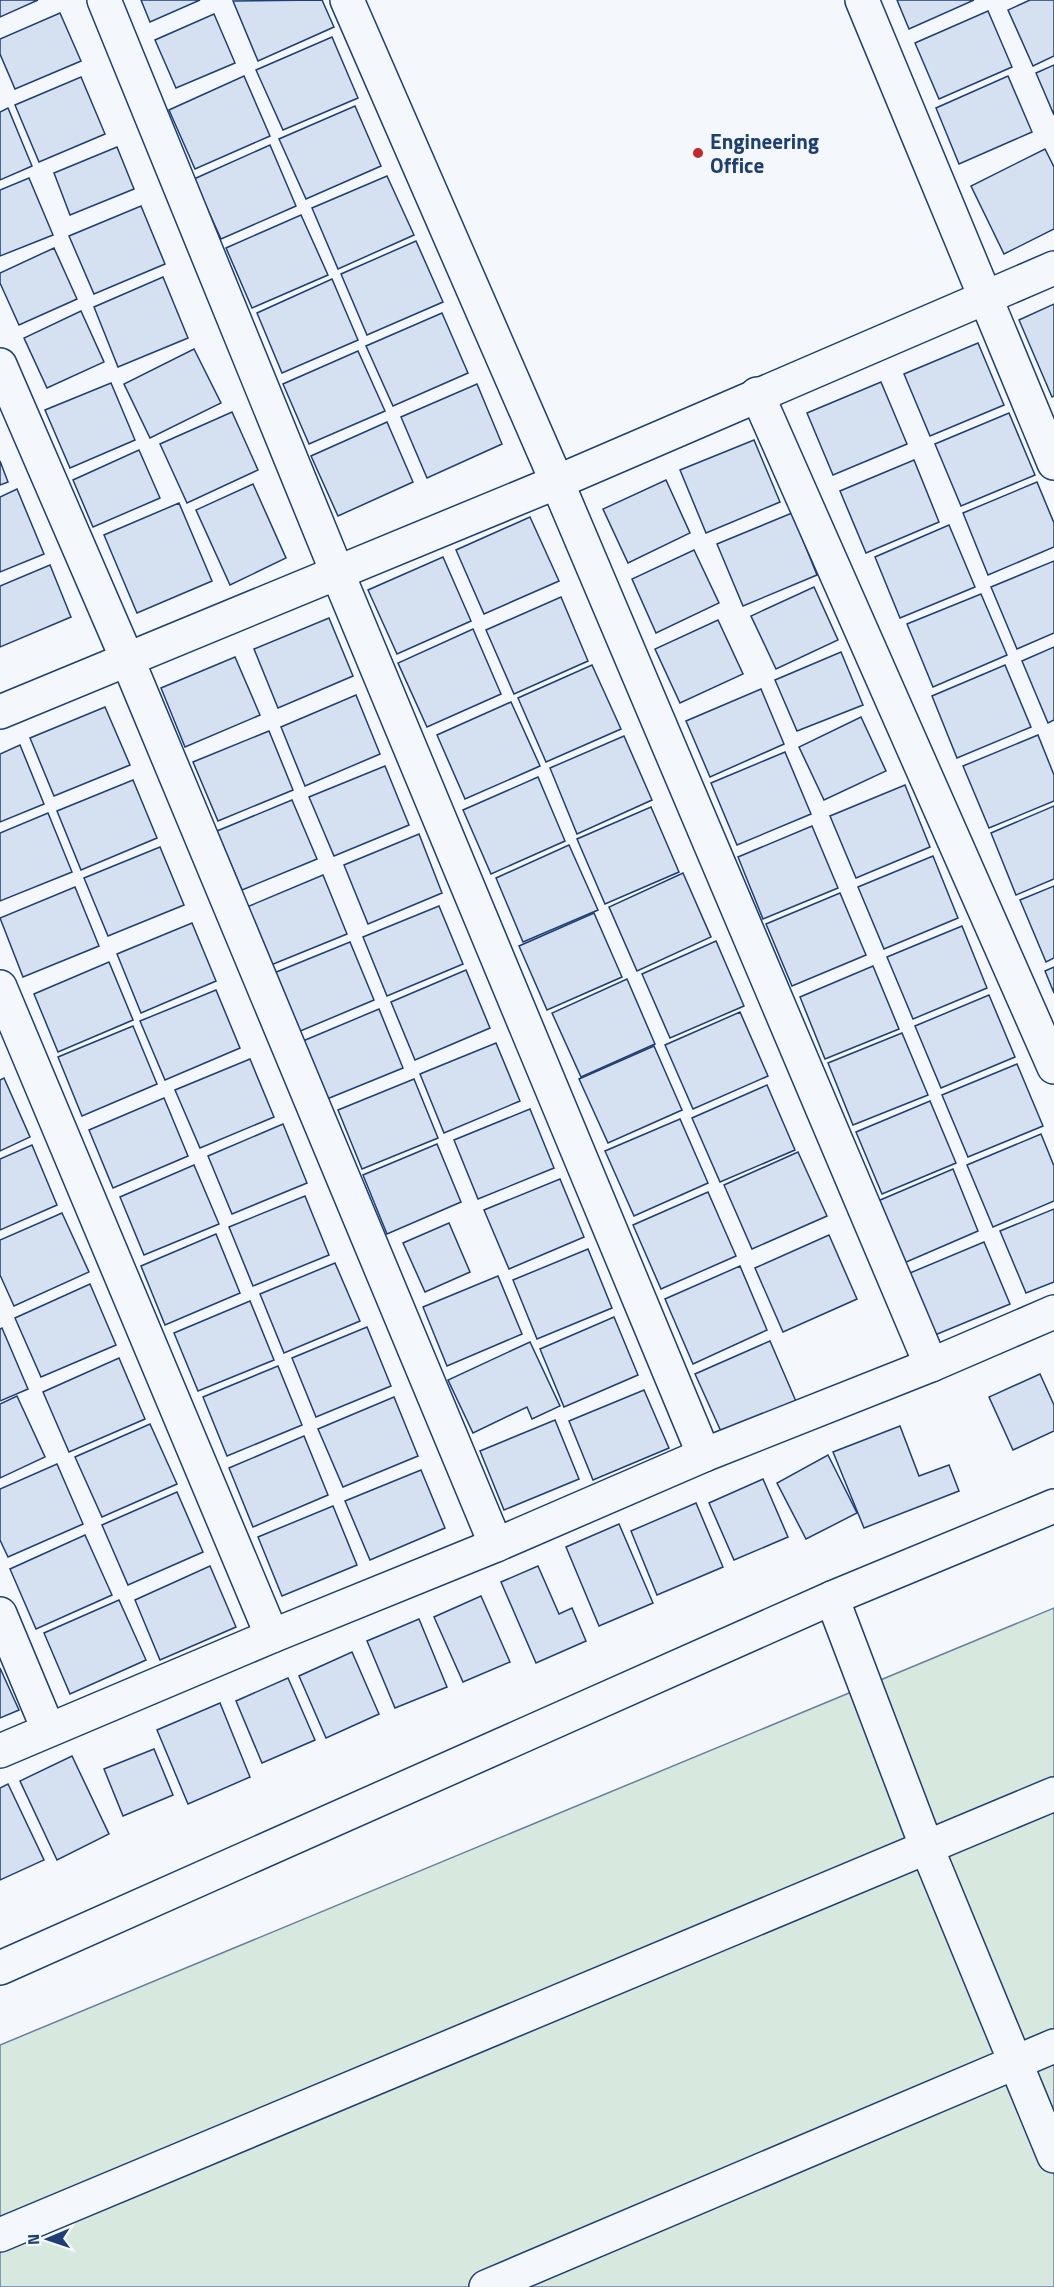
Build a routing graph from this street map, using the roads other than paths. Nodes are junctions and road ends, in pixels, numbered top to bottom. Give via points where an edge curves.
1 (104, 0) edge
2 (347, 0) edge
3 (862, 0) edge
4 (1054, 268) edge
5 (985, 297) junction
6 (0, 365) edge
7 (757, 394) junction
8 (1054, 463) edge
9 (557, 482) junction
10 (338, 572) junction
11 (128, 661) junction
12 (0, 712) edge
13 (0, 987) edge
14 (1054, 1067) edge
15 (1054, 1312) edge
16 (931, 1365) junction
17 (704, 1455) junction
18 (1054, 1506) edge
19 (496, 1545) junction
20 (832, 1598) junction
21 (0, 1614) edge
22 (272, 1636) junction
23 (48, 1730) junction
24 (0, 1751) edge
25 (1054, 1794) edge
26 (927, 1848) junction
27 (0, 1968) edge
28 (1054, 2046) edge
29 (1015, 2063) junction
30 (1054, 2156) edge
31 (0, 2235) edge
32 (486, 2287) edge

1 - 10 street
2 - 9 street
3 - 5 street
4 - 5 street
5 - 7 street
5 - 8 street
6 - 11 street
7 - 9 street
7 - 14 street
9 - 10 street
9 - 16 street
10 - 11 street
10 - 17 street
11 - 12 street
11 - 19 street
13 - 22 street
15 - 16 street
16 - 17 street
17 - 19 street
18 - 20 street
19 - 22 street
20 - 26 street
20 - 27 street
21 - 23 street
22 - 23 street
23 - 24 street
25 - 26 street
26 - 29 street
26 - 31 street
28 - 29 street
29 - 30 street
29 - 32 street

